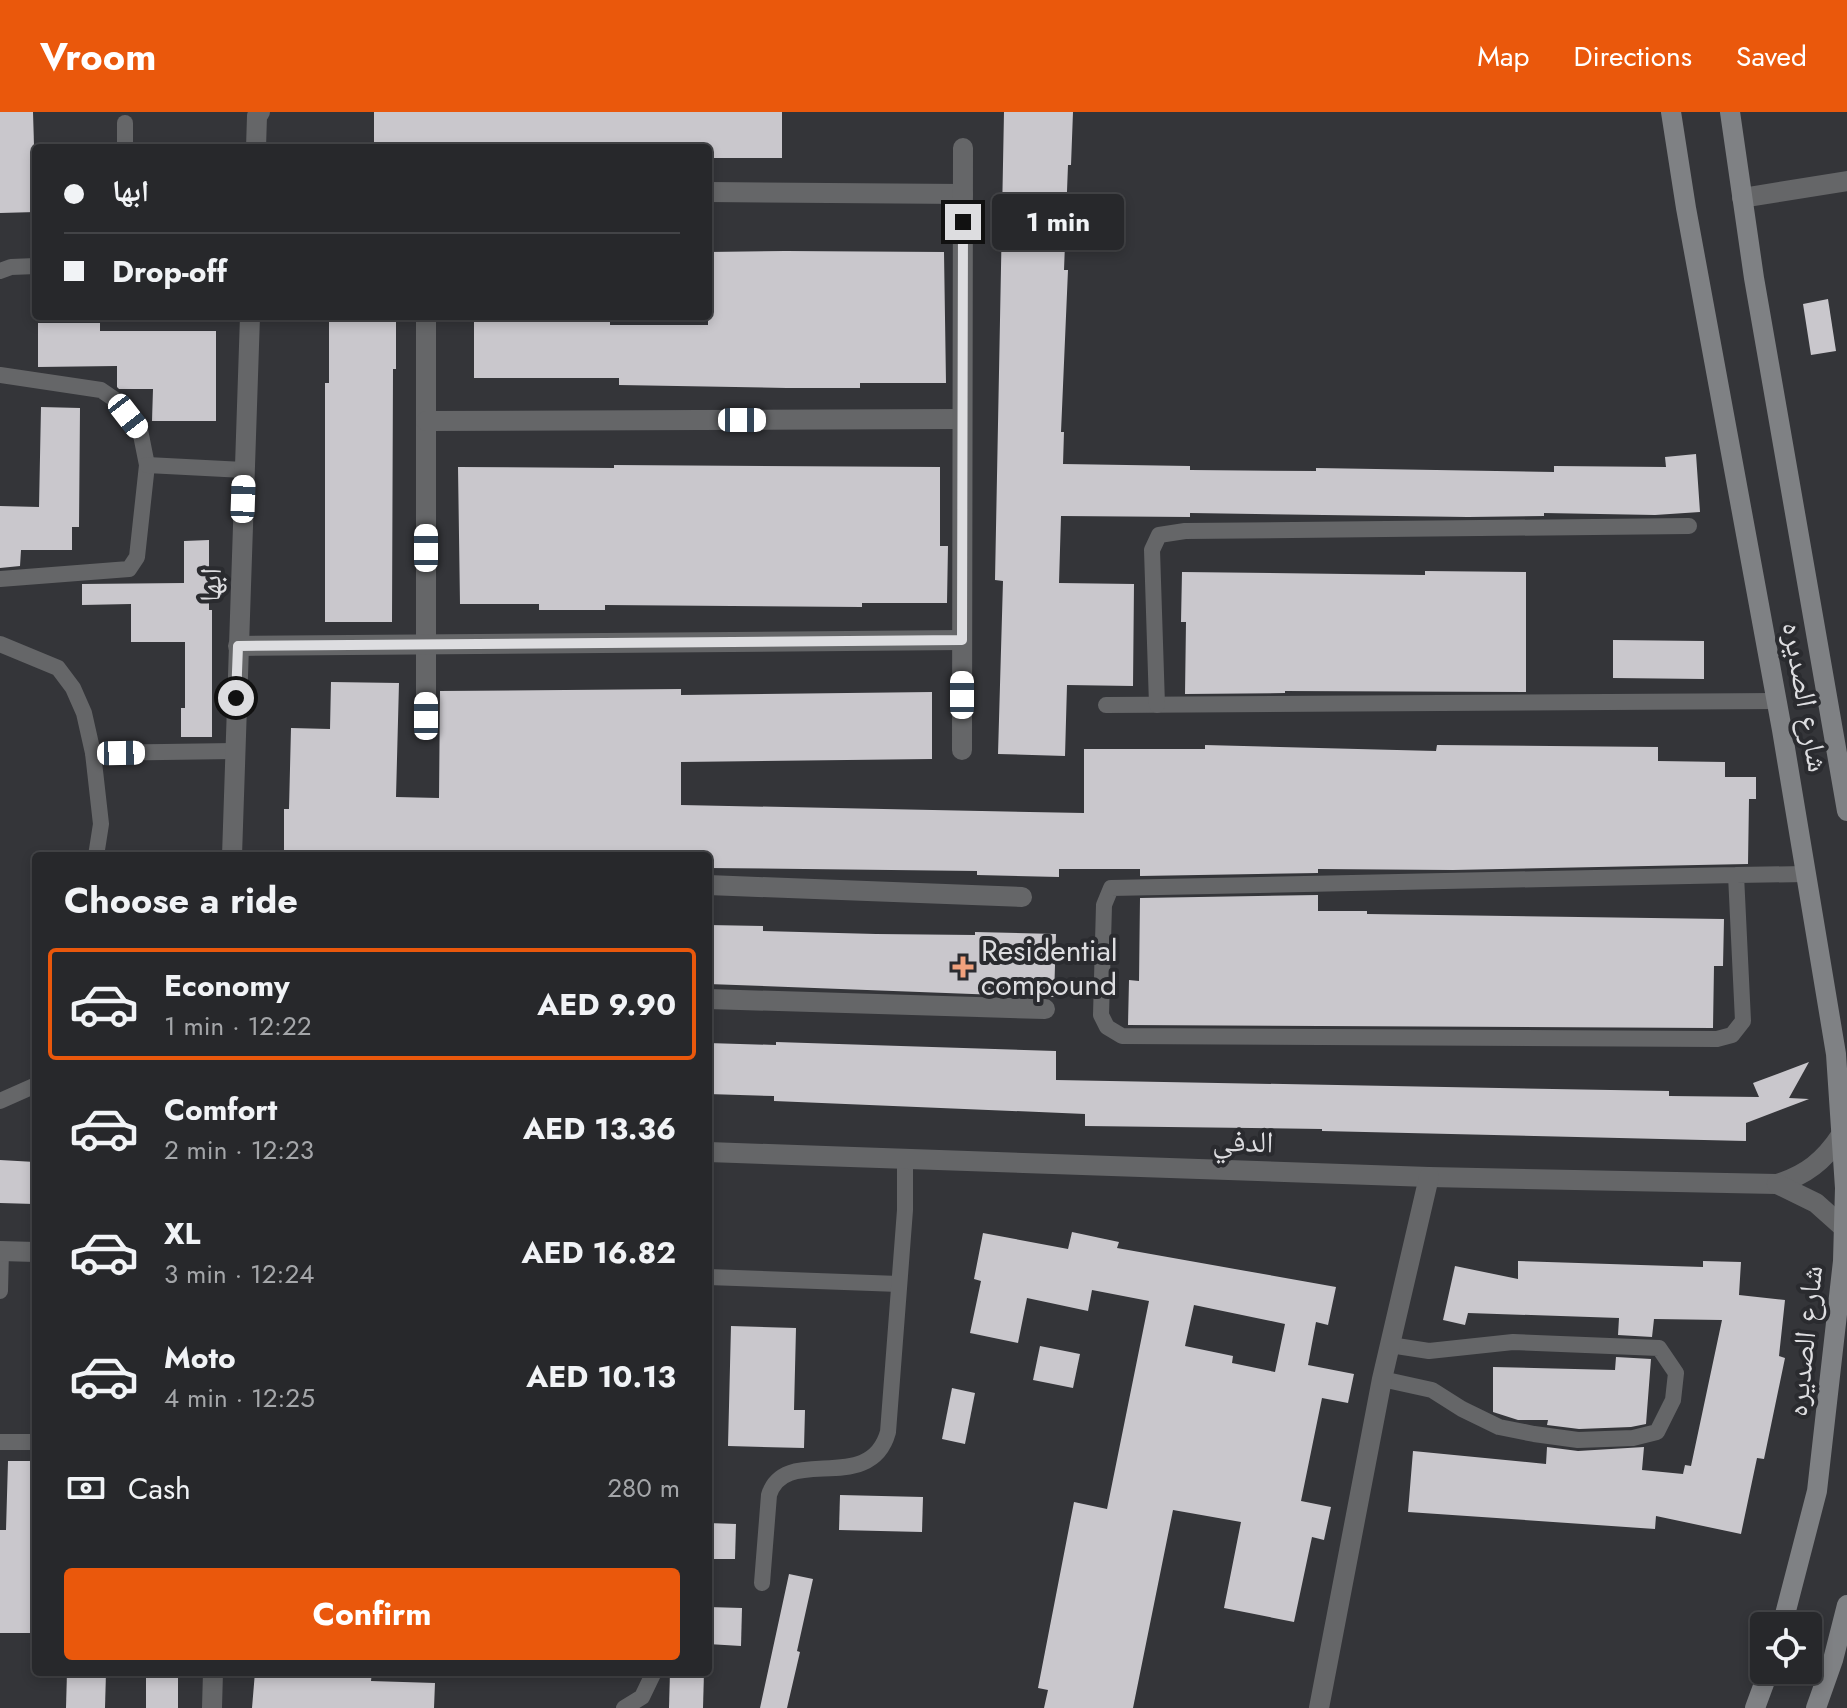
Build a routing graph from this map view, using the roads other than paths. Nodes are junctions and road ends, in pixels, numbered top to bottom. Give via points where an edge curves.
1 (1671, 112) edge
2 (1730, 112) edge
3 (257, 113) edge
4 (125, 123) dead end
5 (125, 144) edge
6 (256, 144) edge
7 (963, 148) dead end
8 (1847, 181) edge
9 (712, 192) edge
10 (963, 194) junction
11 (1742, 198) junction
12 (32, 266) edge
13 (0, 271) edge
14 (250, 320) edge
15 (426, 320) edge
16 (0, 375) edge
17 (962, 419) junction
18 (426, 421) junction
19 (147, 465) junction
20 (244, 470) junction
21 (1689, 526) dead end
22 (0, 579) edge
23 (962, 640) junction
24 (0, 644) edge
25 (426, 644) junction
26 (238, 646) junction
27 (1777, 701) junction
28 (1106, 705) dead end
29 (1157, 705) junction
30 (426, 716) dead end
31 (962, 750) dead end
32 (234, 751) junction
33 (93, 753) junction
34 (1847, 811) edge
35 (97, 852) edge
36 (232, 852) edge
37 (1806, 874) junction
38 (1736, 875) junction
39 (712, 885) edge
40 (1022, 897) dead end
41 (712, 999) edge
42 (1045, 1009) dead end
43 (32, 1087) edge
44 (0, 1101) edge
45 (1841, 1135) junction
46 (712, 1152) edge
47 (905, 1160) junction
48 (1429, 1177) junction
49 (1777, 1184) junction
50 (1844, 1228) junction
51 (0, 1251) edge
52 (32, 1252) edge
53 (712, 1277) edge
54 (899, 1284) junction
55 (0, 1291) edge
56 (1390, 1345) junction
57 (1382, 1379) junction
58 (0, 1442) edge
59 (32, 1442) edge
60 (762, 1583) dead end
61 (1847, 1605) edge
62 (1786, 1612) edge
63 (213, 1676) edge
64 (652, 1676) edge
65 (1764, 1684) edge
66 (212, 1708) edge
67 (624, 1708) edge
68 (1319, 1708) edge
69 (1755, 1708) edge
70 (1816, 1708) edge

1 - 27 main road, شارع الصديره
2 - 11 main road, شارع الصديره
3 - 6 street
4 - 5 lane
7 - 10 street
8 - 11 street
9 - 10 street
10 - 17 street
11 - 34 main road, شارع الصديره
12 - 13 lane
14 - 20 street, ابها
15 - 18 street
16 - 19 lane via 101,390 140,430
17 - 18 street
17 - 23 street
18 - 25 street
19 - 20 lane
19 - 22 lane via 137,557 129,569
20 - 26 street, ابها
21 - 29 lane via 1159,535 1152,550
23 - 25 street
23 - 31 street
24 - 33 lane via 58,668 84,713
25 - 26 street
25 - 30 street
26 - 32 street, ابها
27 - 29 lane
27 - 37 main road, شارع الصديره
28 - 29 lane
32 - 33 lane
32 - 36 street, ابها
33 - 35 lane via 101,824
37 - 38 lane
37 - 45 main road, شارع الصديره via 1836,1054
38 - 38 lane via 1111,888 1104,905 1101,1015 1107,1027 1122,1036 1717,1039 1732,1035 1743,1021
39 - 40 street
41 - 42 street
43 - 44 lane
45 - 49 street, الدفي via 1818,1164
45 - 50 main road, شارع الصديره
46 - 47 street, الدفي
47 - 48 street, الدفي
47 - 54 lane
48 - 49 street, الدفي
48 - 56 street
49 - 50 street, الدفي via 1816,1203
50 - 62 main road, شارع الصديره via 1817,1491
51 - 52 street
51 - 55 lane
53 - 54 lane
54 - 60 lane via 884,1447 863,1464 788,1473 772,1485
56 - 57 street
56 - 57 lane via 1429,1351 1513,1342 1659,1348 1676,1373 1673,1400 1657,1432 1578,1440 1499,1427 1432,1390
57 - 68 street
58 - 59 lane
61 - 70 main road
63 - 66 street
64 - 67 lane via 642,1697
65 - 69 main road

